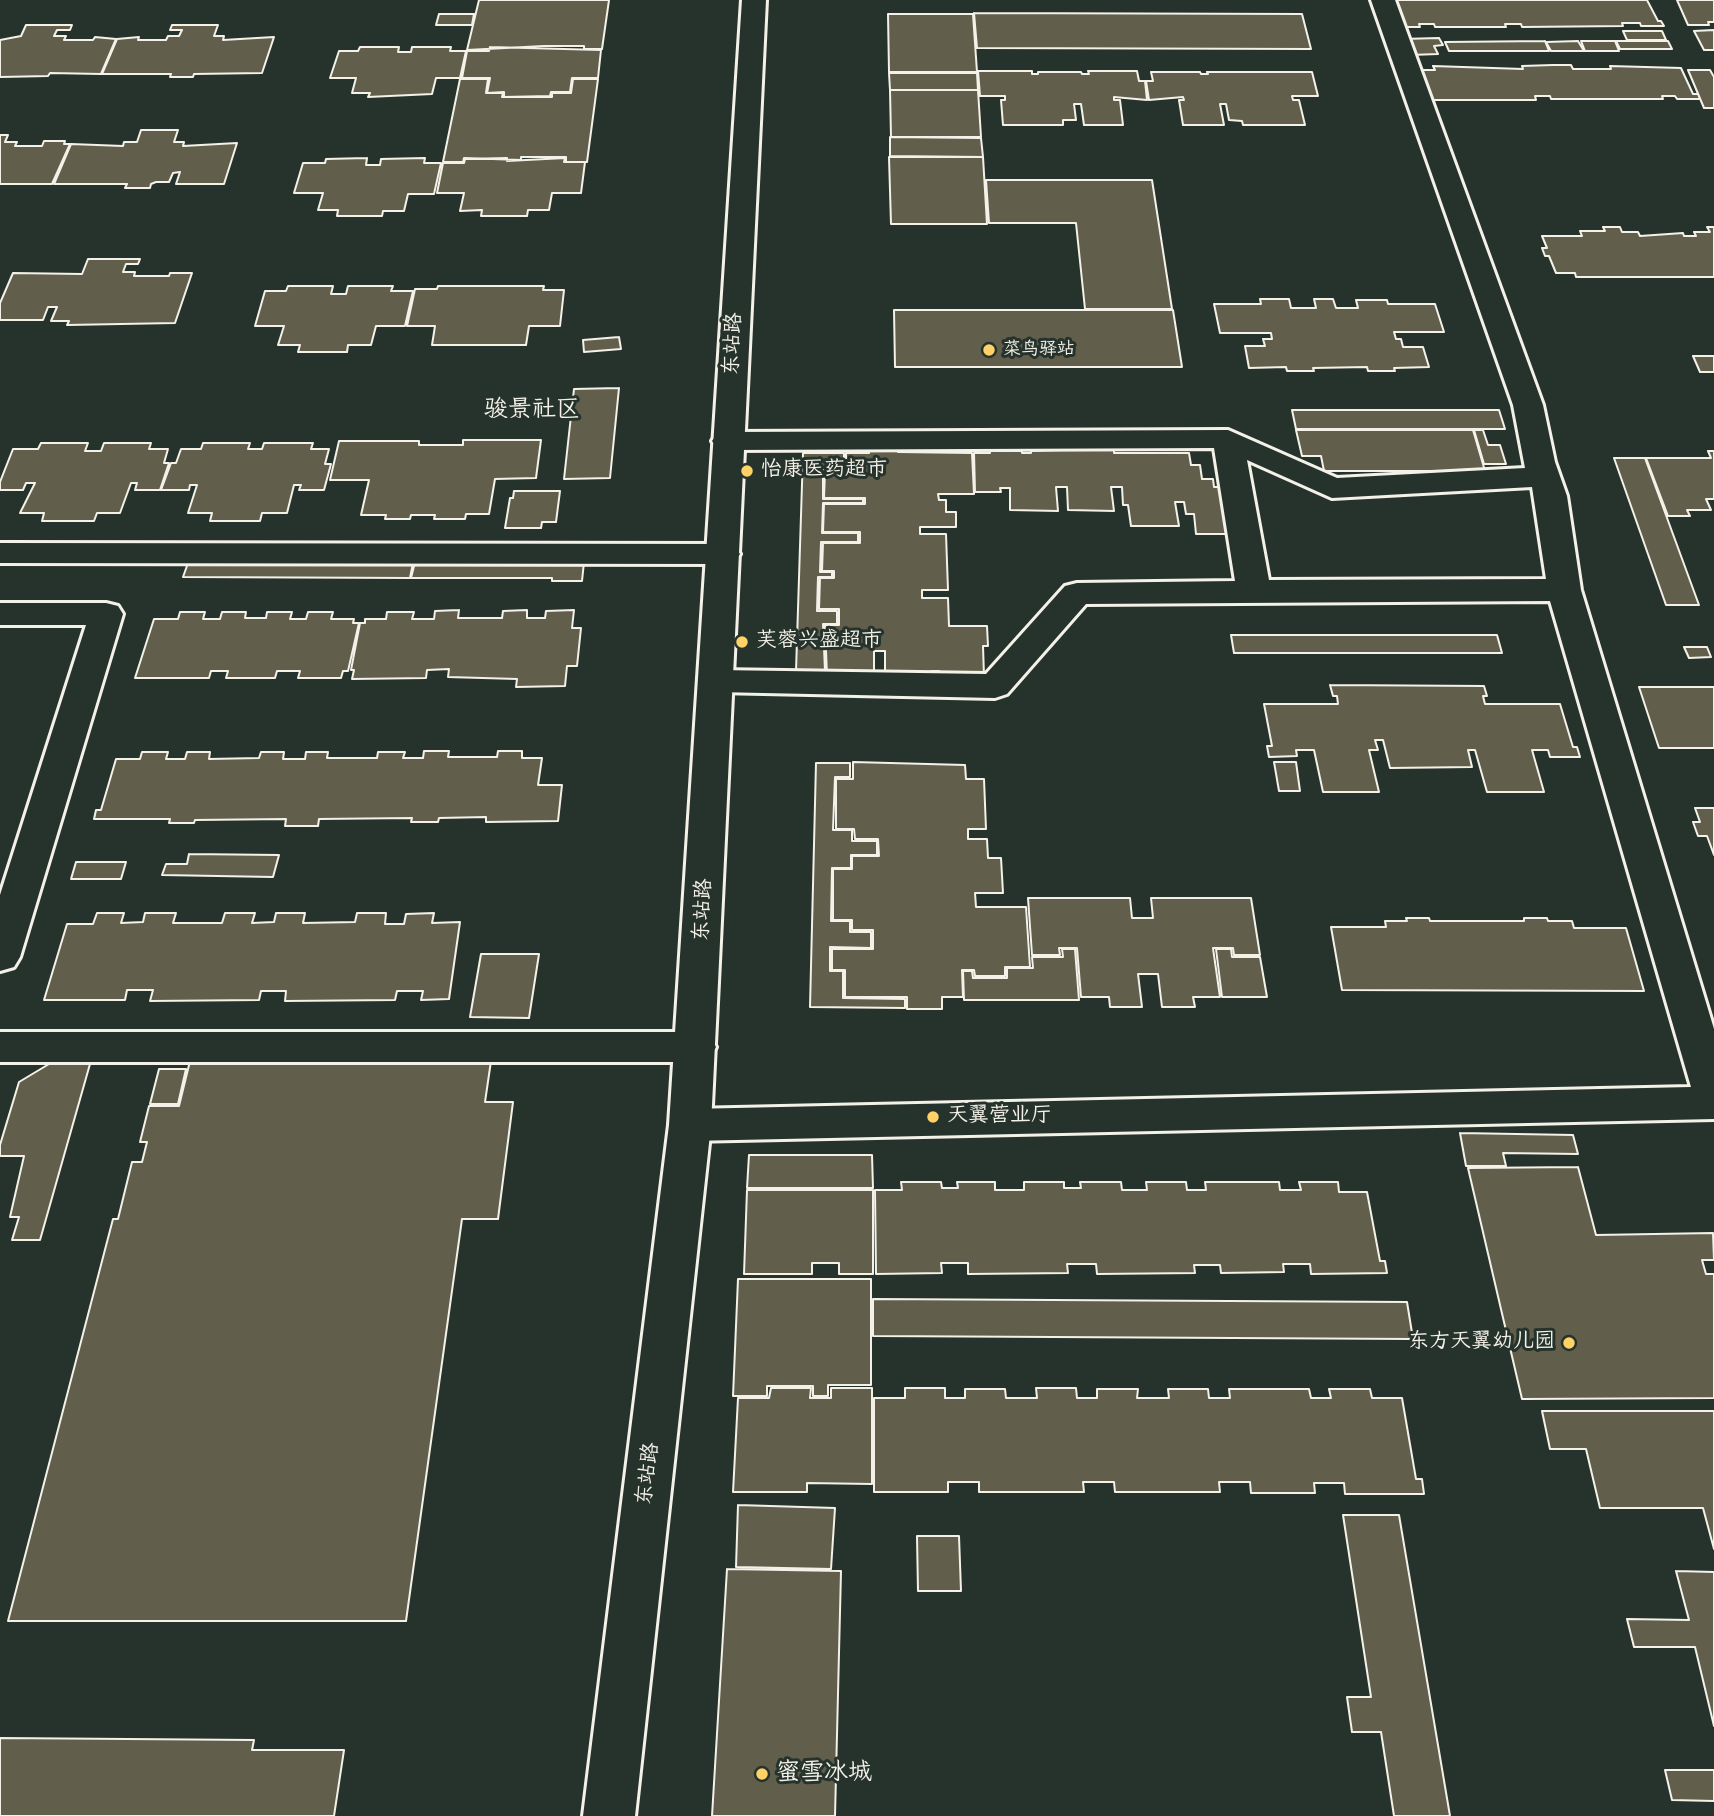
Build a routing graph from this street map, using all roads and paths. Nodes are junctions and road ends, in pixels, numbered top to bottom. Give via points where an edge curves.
1 (754, 0) edge
2 (1384, 0) edge
3 (1228, 439) junction
4 (729, 441) junction
5 (1544, 477) junction
6 (0, 553) edge
7 (723, 554) junction
8 (1564, 590) junction
9 (1254, 591) junction
10 (0, 614) edge
11 (717, 681) junction
12 (0, 957) edge
13 (0, 1047) edge
14 (696, 1047) junction
15 (1714, 1100) edge
16 (690, 1125) junction
17 (609, 1816) edge

1 - 4 street, 东站路
2 - 5 street via 1528,405
3 - 4 street
3 - 5 street via 1332,488
3 - 9 street
4 - 7 street, 东站路
5 - 8 street via 1551,496
6 - 7 street
7 - 11 street, 东站路
8 - 9 street
8 - 15 street
9 - 11 street via 1077,594 995,686
10 - 12 street via 106,614
11 - 14 street, 东站路
13 - 14 street
14 - 16 street, 东站路
15 - 16 street
16 - 17 street, 东站路

